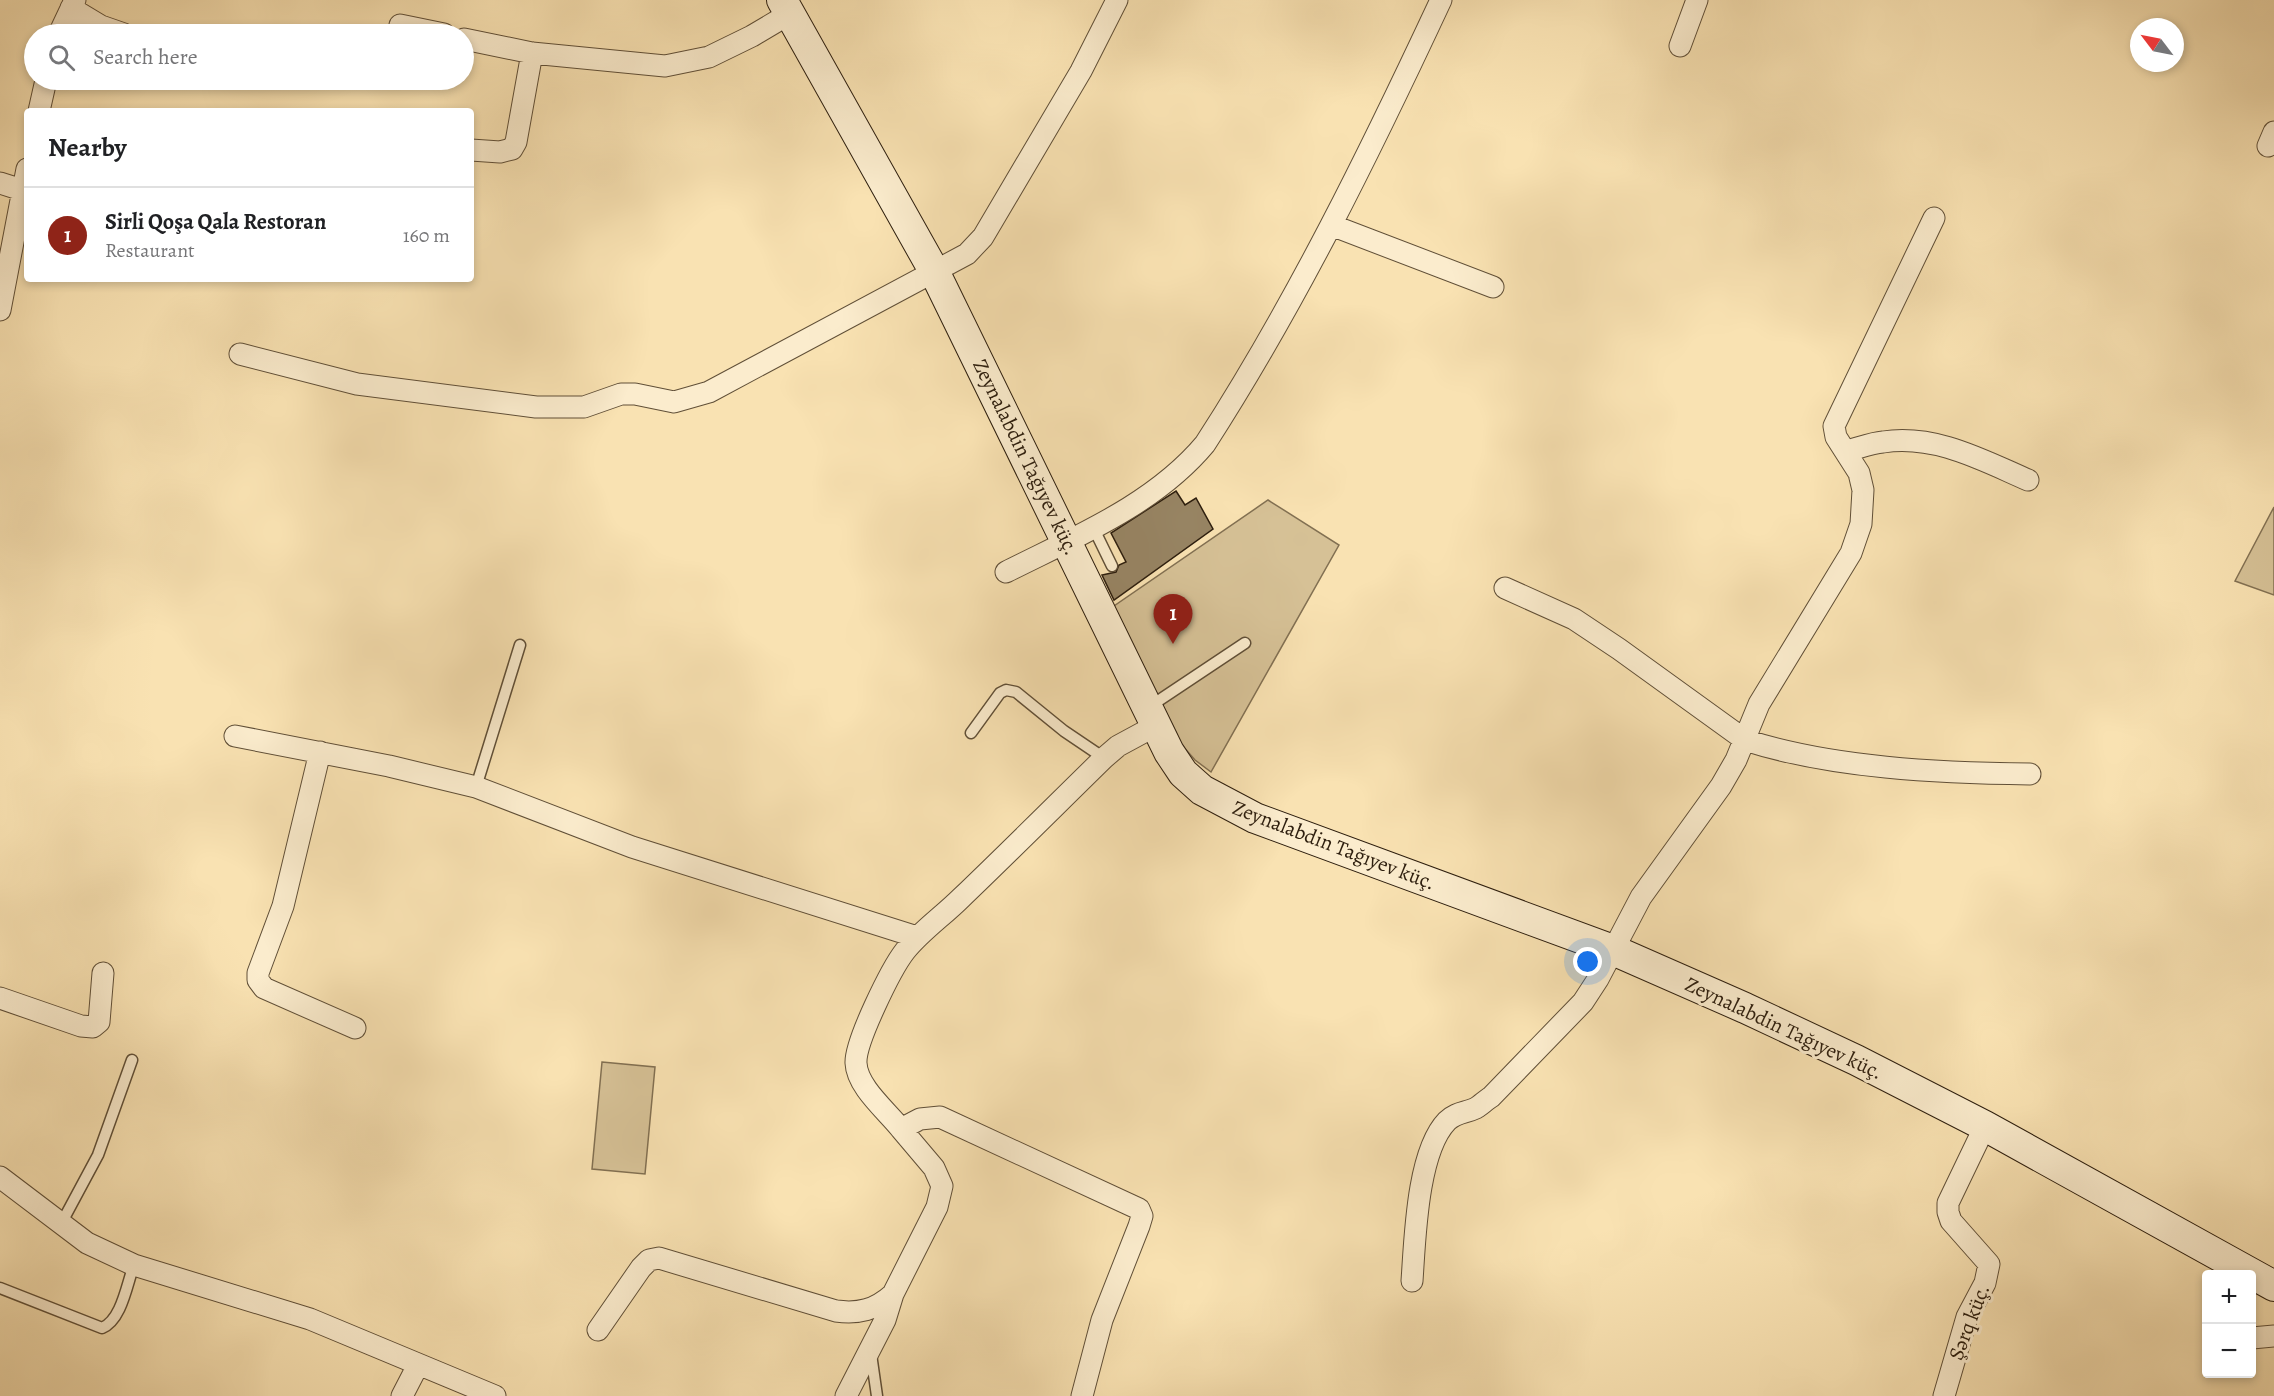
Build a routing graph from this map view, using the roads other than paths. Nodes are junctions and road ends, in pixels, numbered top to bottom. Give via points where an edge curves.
1 (1118, 0) edge
2 (1441, 0) edge
3 (1697, 0) edge
4 (73, 4) edge
5 (786, 7) edge
6 (64, 24) edge
7 (98, 24) edge
8 (474, 41) edge
9 (1680, 46) dead end
10 (532, 53) junction
11 (44, 90) edge
12 (40, 108) edge
13 (474, 150) edge
14 (24, 182) edge
15 (0, 183) edge
16 (22, 190) junction
17 (1934, 218) dead end
18 (1331, 225) junction
19 (934, 271) junction
20 (1493, 287) dead end
21 (0, 310) edge
22 (240, 354) dead end
23 (1847, 451) junction
24 (2028, 480) dead end
25 (1093, 526) junction
26 (1067, 541) junction
27 (1112, 566) dead end
28 (1006, 572) dead end
29 (1505, 588) dead end
30 (1245, 643) dead end
31 (520, 645) dead end
32 (1151, 718) junction
33 (971, 733) dead end
34 (235, 736) dead end
35 (1745, 740) junction
36 (320, 752) junction
37 (1104, 758) junction
38 (2030, 774) dead end
39 (476, 787) junction
40 (917, 937) junction
41 (1613, 950) junction
42 (103, 973) dead end
43 (0, 998) edge
44 (355, 1028) dead end
45 (132, 1060) dead end
46 (1985, 1126) junction
47 (902, 1129) junction
48 (0, 1177) edge
49 (61, 1224) junction
50 (134, 1265) junction
51 (1412, 1281) dead end
52 (2274, 1286) edge
53 (0, 1288) edge
54 (893, 1294) junction
55 (598, 1330) dead end
56 (2274, 1336) edge
57 (2256, 1338) edge
58 (870, 1348) junction
59 (418, 1365) junction
60 (402, 1396) edge
61 (495, 1396) edge
62 (846, 1396) edge
63 (877, 1396) edge
64 (1082, 1396) edge
65 (1944, 1396) edge

1 - 19 street via 983,237 967,254
2 - 18 street
3 - 9 street
4 - 6 street
4 - 7 street
5 - 10 street via 752,36 689,63 665,66
5 - 19 street, Zeynalabdin Tağıyev küç.
8 - 10 street
10 - 13 street via 516,142 500,152
11 - 12 street
14 - 16 street
15 - 16 street
16 - 21 street
17 - 23 street via 1838,412 1836,437
18 - 20 street
18 - 25 street via 1205,444 1188,465 1161,487
19 - 22 street via 709,392 674,402 628,394 584,407 536,407 357,384
19 - 26 street, Zeynalabdin Tağıyev küç.
23 - 24 street via 1911,440 1971,455
23 - 35 street via 1863,490 1861,524 1855,543 1759,704
25 - 26 street
25 - 27 lane
26 - 28 street
26 - 32 street, Zeynalabdin Tağıyev küç.
29 - 35 street via 1574,619
30 - 32 lane
31 - 39 lane
32 - 37 street
32 - 41 street, Zeynalabdin Tağıyev küç. via 1183,773 1226,804
33 - 37 lane via 1006,690 1016,692
34 - 36 street
35 - 38 street via 1768,748 1869,765 1937,772
35 - 41 street via 1721,786 1641,897
36 - 39 street
36 - 44 street via 283,906 258,980 264,988
37 - 40 street
39 - 40 street via 622,844
40 - 47 street via 887,980 857,1049 859,1079
41 - 46 street, Zeynalabdin Tağıyev küç. via 1856,1060
41 - 51 street via 1583,1002 1550,1037 1491,1097 1475,1108 1455,1114 1436,1136 1429,1151 1416,1226
42 - 43 street via 99,1022 93,1027
45 - 49 lane via 98,1155
46 - 52 street, Zeynalabdin Tağıyev küç.
46 - 65 street, Şərq küç. via 1948,1203 1948,1212 1951,1221 1987,1259 1988,1273 1967,1317
47 - 54 street via 934,1168 942,1186 937,1207
47 - 64 street via 920,1119 940,1117 1139,1209 1139,1226 1102,1320
48 - 49 street
49 - 50 street via 87,1243
50 - 53 lane via 118,1311 102,1328
50 - 59 street via 310,1319
54 - 55 street via 862,1313 836,1311 659,1258 649,1260 641,1268
54 - 58 street
56 - 57 street
58 - 62 street
58 - 63 lane
59 - 60 street
59 - 61 street

